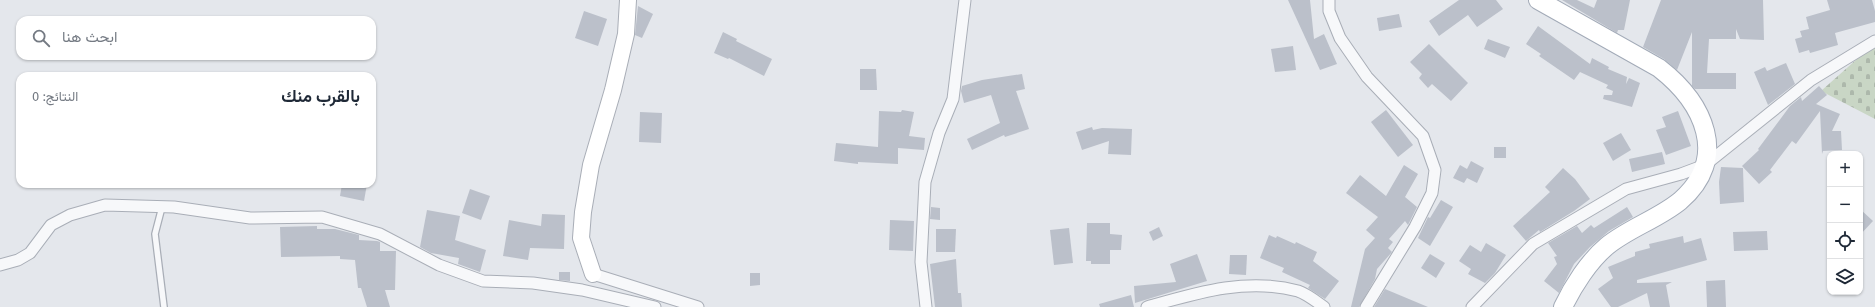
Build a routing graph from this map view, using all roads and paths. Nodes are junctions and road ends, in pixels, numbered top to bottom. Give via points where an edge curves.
1 (628, 0) edge
2 (965, 0) edge
3 (1329, 0) edge
4 (1538, 0) edge
5 (1875, 41) edge
6 (1705, 165) junction
7 (162, 207) junction
8 (0, 265) edge
9 (593, 274) joint
10 (164, 307) edge
11 (655, 307) edge
12 (698, 307) edge
13 (926, 307) edge
14 (1147, 307) edge
15 (1324, 307) edge
16 (1366, 307) edge
17 (1472, 307) edge
18 (1563, 307) edge

1 - 9 street via 626,34 591,165 583,212 581,238
2 - 13 street via 953,99 939,133 925,182 921,262
3 - 16 street via 1329,11 1340,38 1367,77 1423,136 1435,170 1432,193
4 - 6 main road via 1659,68 1673,79 1687,95 1704,126 1708,139
5 - 6 street via 1811,80
6 - 17 street via 1626,189 1591,208 1533,244
6 - 18 main road via 1692,189 1678,202 1606,246 1577,282
7 - 8 street via 105,205 70,215 51,225 30,253 18,260
7 - 10 lane via 155,234
7 - 11 street via 250,218 322,217 380,234 439,265 483,281 533,283 582,290
9 - 12 street
14 - 15 street via 1207,290 1261,285 1299,291

